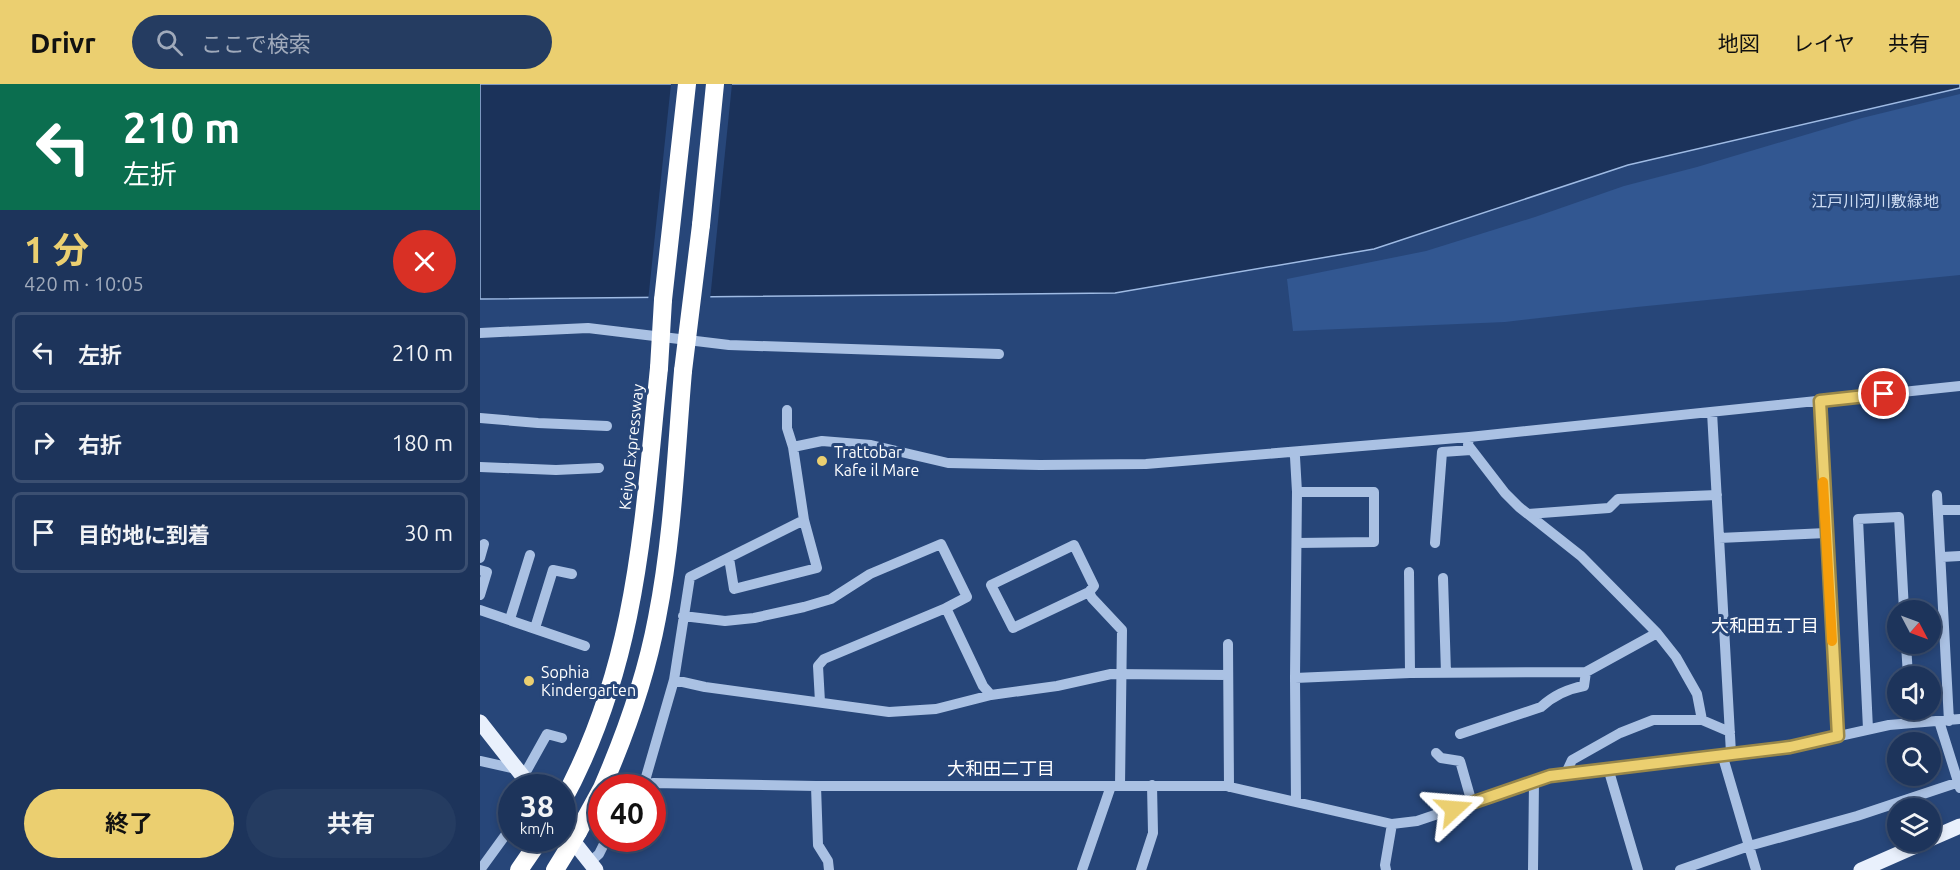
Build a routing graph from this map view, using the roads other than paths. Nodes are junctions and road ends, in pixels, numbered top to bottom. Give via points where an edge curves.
1 (687, 84) edge
2 (715, 84) edge
3 (480, 333) edge
4 (999, 354) dead end
5 (1960, 386) edge
6 (1820, 401) junction
7 (787, 410) dead end
8 (1712, 412) junction
9 (480, 418) edge
10 (607, 426) dead end
11 (1469, 437) junction
12 (793, 447) junction
13 (1471, 450) junction
14 (1295, 457) dead end
15 (480, 467) edge
16 (599, 468) dead end
17 (1298, 492) junction
18 (1717, 495) junction
19 (1937, 495) dead end
20 (1938, 510) junction
21 (1960, 510) edge
22 (1528, 514) junction
23 (804, 519) junction
24 (1826, 533) junction
25 (1719, 538) junction
26 (1297, 543) junction
27 (1435, 543) dead end
28 (484, 544) dead end
29 (530, 555) dead end
30 (1960, 556) edge
31 (1942, 557) junction
32 (480, 558) edge
33 (729, 558) junction
34 (480, 570) edge
35 (1409, 572) dead end
36 (572, 574) dead end
37 (1443, 578) dead end
38 (1089, 592) junction
39 (480, 595) edge
40 (1903, 600) edge
41 (946, 608) junction
42 (480, 610) edge
43 (683, 616) junction
44 (510, 620) junction
45 (535, 628) junction
46 (1657, 633) junction
47 (1228, 644) dead end
48 (585, 645) dead end
49 (1410, 672) junction
50 (1586, 672) junction
51 (1446, 673) junction
52 (1122, 675) junction
53 (1228, 675) junction
54 (1295, 678) junction
55 (674, 680) junction
56 (991, 695) junction
57 (820, 702) junction
58 (1702, 720) junction
59 (1911, 720) edge
60 (1950, 720) edge
61 (480, 722) edge
62 (1911, 723) junction
63 (1868, 729) junction
64 (1730, 732) junction
65 (1460, 734) dead end
66 (1838, 736) junction
67 (562, 738) dead end
68 (1436, 753) dead end
69 (1726, 753) junction
70 (480, 761) edge
71 (1608, 768) junction
72 (1566, 773) junction
73 (514, 774) edge
74 (521, 774) edge
75 (526, 774) edge
76 (576, 774) edge
77 (608, 774) edge
78 (643, 774) edge
79 (1534, 781) junction
80 (1152, 785) junction
81 (1959, 785) edge
82 (666, 786) edge
83 (816, 786) junction
84 (1116, 786) junction
85 (1229, 787) junction
86 (1296, 802) junction
87 (1472, 803) junction
88 (588, 806) edge
89 (576, 821) edge
90 (1392, 824) junction
91 (1960, 826) edge
92 (1941, 834) edge
93 (576, 839) edge
94 (498, 845) edge
95 (1749, 846) junction
96 (531, 852) edge
97 (566, 852) edge
98 (600, 852) edge
99 (1903, 852) edge
100 (593, 866) edge
101 (1383, 868) edge
102 (1869, 868) edge
103 (556, 869) edge
104 (480, 870) edge
105 (519, 870) edge
106 (829, 870) edge
107 (1082, 870) edge
108 (1141, 870) edge
109 (1533, 870) edge
110 (1638, 870) edge
111 (1680, 870) edge
112 (1756, 870) edge

1 - 76 highway, Keiyo Expressway, bridge via 639,558 619,661 606,704
2 - 77 highway, bridge via 657,617 634,709
3 - 4 street via 588,328 729,345
5 - 6 street
6 - 8 street
6 - 24 street
7 - 12 street
8 - 11 street
8 - 18 street
9 - 10 street
11 - 12 street via 1146,464 948,463 871,445 822,441
11 - 13 street
12 - 23 street
13 - 22 street via 1505,493
13 - 27 street via 1442,452
14 - 17 street
15 - 16 street
17 - 26 street
17 - 26 street via 1374,492 1374,542
18 - 22 street via 1618,499 1610,508
18 - 25 street
19 - 20 street
20 - 21 street
20 - 31 street
22 - 46 street via 1575,551
23 - 33 street
23 - 33 street via 817,568 734,590
24 - 25 street
24 - 66 street
25 - 64 street
26 - 54 street
28 - 32 street
29 - 44 street
30 - 31 street
31 - 60 street
33 - 43 street via 690,577
34 - 39 street via 487,572
35 - 49 street
36 - 45 street via 553,570
37 - 51 street
38 - 38 street via 1094,586 1074,545 992,585 1013,628
38 - 52 street via 1122,630
40 - 63 street via 1899,517 1858,519
41 - 43 street via 967,597 941,544 870,574 831,599 804,607 725,621
41 - 56 street
41 - 57 street via 824,659 818,666
42 - 44 street
43 - 55 street
44 - 45 street
45 - 48 street
46 - 50 street
46 - 58 street via 1697,694
47 - 53 street
49 - 51 street
49 - 54 street
50 - 51 street
50 - 65 street via 1584,686 1569,688 1541,707
52 - 53 street
52 - 56 street
52 - 84 street
53 - 85 street
54 - 86 street
55 - 57 street
55 - 78 street
56 - 57 street via 936,709 899,712
58 - 64 street
58 - 72 street via 1653,720 1636,726 1572,760
59 - 62 street
60 - 62 street
60 - 81 street
61 - 74 main road
62 - 63 street
63 - 66 street
64 - 69 street
66 - 69 street via 1790,747
67 - 75 street via 547,734
68 - 87 street via 1441,758 1460,761
69 - 71 street
69 - 95 street
70 - 73 street
71 - 72 street
71 - 110 street
72 - 79 street
79 - 87 street
79 - 109 street
80 - 84 street
80 - 85 street
80 - 108 street via 1153,832
81 - 95 street
82 - 83 street
83 - 84 street
83 - 106 street via 818,844
84 - 107 street
85 - 86 street
86 - 90 street
87 - 90 street via 1417,821
88 - 89 highway
90 - 101 street
91 - 92 main road
93 - 100 main road
94 - 104 street
95 - 111 street
95 - 112 street
96 - 105 highway
97 - 103 highway, bridge
98 - 100 street
99 - 102 main road

